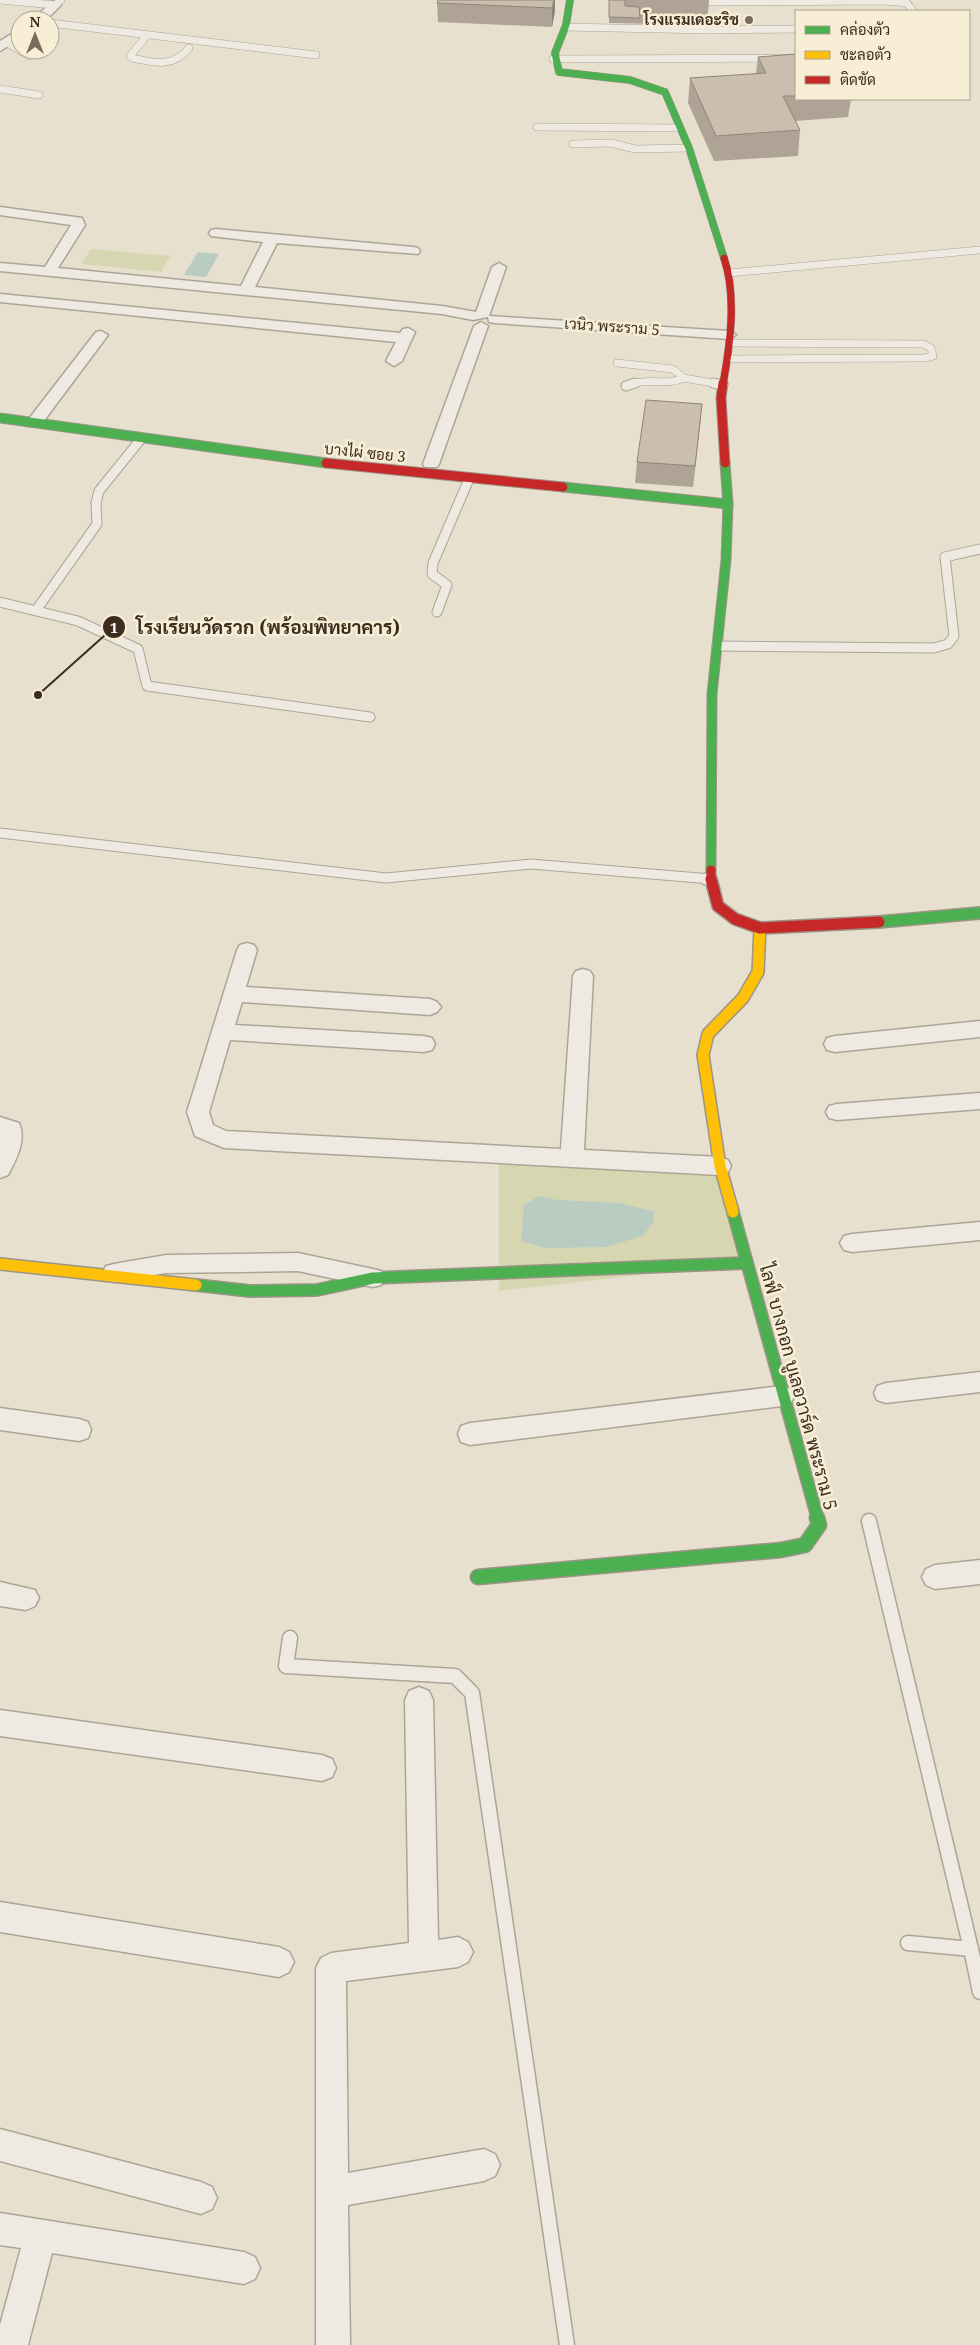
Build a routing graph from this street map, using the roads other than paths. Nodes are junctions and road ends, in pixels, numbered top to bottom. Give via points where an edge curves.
1 (0, 0) edge
2 (570, 0) edge
3 (707, 2) dead end
4 (58, 3) edge
5 (912, 10) edge
6 (60, 24) edge
7 (566, 27) junction
8 (795, 30) edge
9 (147, 35) junction
10 (189, 48) dead end
11 (316, 55) dead end
12 (795, 58) edge
13 (553, 59) junction
14 (0, 89) edge
15 (38, 95) dead end
16 (537, 127) dead end
17 (680, 128) junction
18 (573, 144) dead end
19 (689, 148) junction
20 (0, 212) edge
21 (216, 233) dead end
22 (272, 238) junction
23 (980, 250) edge
24 (412, 251) dead end
25 (499, 267) dead end
26 (0, 268) edge
27 (49, 272) junction
28 (729, 274) junction
29 (246, 290) junction
30 (0, 298) edge
31 (483, 319) junction
32 (100, 335) dead end
33 (730, 339) junction
34 (727, 359) junction
35 (394, 361) dead end
36 (617, 363) dead end
37 (684, 378) junction
38 (722, 385) junction
39 (626, 386) dead end
40 (0, 418) edge
41 (34, 423) junction
42 (141, 439) junction
43 (432, 464) dead end
44 (469, 479) junction
45 (728, 504) junction
46 (980, 549) edge
47 (0, 602) edge
48 (37, 610) junction
49 (437, 612) dead end
50 (717, 646) junction
51 (370, 717) dead end
52 (0, 833) edge
53 (711, 880) junction
54 (980, 913) edge
55 (760, 928) junction
56 (247, 950) dead end
57 (583, 976) dead end
58 (233, 994) junction
59 (430, 1006) dead end
60 (980, 1029) edge
61 (221, 1032) junction
62 (424, 1044) dead end
63 (835, 1044) dead end
64 (980, 1101) edge
65 (837, 1112) dead end
66 (0, 1125) edge
67 (572, 1158) junction
68 (720, 1166) junction
69 (0, 1169) edge
70 (980, 1231) edge
71 (852, 1243) dead end
72 (746, 1263) junction
73 (0, 1264) edge
74 (103, 1275) joint
75 (373, 1278) joint
76 (980, 1382) edge
77 (886, 1392) dead end
78 (782, 1396) junction
79 (0, 1419) edge
80 (78, 1430) dead end
81 (470, 1434) dead end
82 (869, 1521) dead end
83 (980, 1572) edge
84 (478, 1577) dead end
85 (935, 1577) dead end
86 (0, 1594) edge
87 (26, 1598) dead end
88 (290, 1638) dead end
89 (419, 1700) dead end
90 (0, 1723) edge
91 (322, 1768) dead end
92 (0, 1917) edge
93 (908, 1944) dead end
94 (971, 1949) junction
95 (458, 1952) dead end
96 (424, 1957) junction
97 (279, 1962) dead end
98 (980, 1992) edge
99 (0, 2146) edge
100 (484, 2165) dead end
101 (332, 2192) junction
102 (201, 2198) dead end
103 (0, 2229) edge
104 (41, 2235) junction
105 (244, 2268) dead end
106 (11, 2345) edge
107 (333, 2345) edge
108 (567, 2345) edge

1 - 4 lane
2 - 7 street
3 - 5 lane via 886,0 907,3
6 - 9 lane
7 - 8 lane
7 - 13 street
9 - 10 lane via 132,52 132,58 171,63 180,60
9 - 11 lane
12 - 13 lane
13 - 17 street via 558,72 630,80 665,92
14 - 15 lane
16 - 17 lane
17 - 19 street
18 - 19 lane via 611,143 635,149
19 - 28 street
20 - 27 street via 77,221 78,225
21 - 22 street
22 - 24 street
22 - 29 street
23 - 28 lane
25 - 31 street
26 - 27 street, เวนิว พระราม 5
27 - 29 street, เวนิว พระราม 5
28 - 33 street
29 - 31 street, เวนิว พระราม 5 via 442,310
30 - 35 street via 407,335
31 - 33 street, เวนิว พระราม 5
31 - 43 street
32 - 41 street
33 - 34 street
33 - 34 lane via 924,344 931,348 933,356
34 - 38 street
36 - 37 lane via 673,369
37 - 38 lane
37 - 39 lane via 673,383 641,381
38 - 45 street
40 - 41 street, บางไผ่ ซอย 3
41 - 42 street, บางไผ่ ซอย 3
42 - 44 street, บางไผ่ ซอย 3
42 - 48 lane via 99,491 97,524
44 - 45 street, บางไผ่ ซอย 3
44 - 49 lane via 433,564 432,574 447,585
45 - 50 street
46 - 50 lane via 945,557 954,636 948,644 934,648
47 - 48 lane
48 - 51 lane via 78,621 138,649 147,686
50 - 53 street via 712,694
52 - 53 lane via 386,878 531,864
53 - 55 street via 718,906 735,919
54 - 55 street
55 - 68 street, ไลฟ์ บางกอก บูเลอวาร์ด พระราม 5 via 758,972 743,998 708,1034 703,1055
56 - 58 street
57 - 67 street
58 - 59 street
58 - 61 street
60 - 63 street
61 - 62 street
61 - 67 street via 198,1112 203,1130 224,1139
64 - 65 street
66 - 69 street via 12,1129
67 - 68 street
68 - 72 street, ไลฟ์ บางกอก บูเลอวาร์ด พระราม 5
70 - 71 street
72 - 75 street
72 - 78 street, ไลฟ์ บางกอก บูเลอวาร์ด พระราม 5
73 - 74 street
74 - 75 street via 166,1264 298,1262
76 - 77 street
78 - 81 street
78 - 84 street, ไลฟ์ บางกอก บูเลอวาร์ด พระราม 5 via 818,1525 805,1545 781,1550
79 - 80 street
82 - 94 lane
83 - 85 street
86 - 87 street
88 - 108 lane via 286,1666 455,1676 472,1693
89 - 96 street
90 - 91 street
92 - 97 street
93 - 94 lane
94 - 98 lane
95 - 96 street
96 - 101 street via 331,1968
99 - 102 street
100 - 101 street
101 - 107 street
103 - 104 street
104 - 105 street
104 - 106 street

